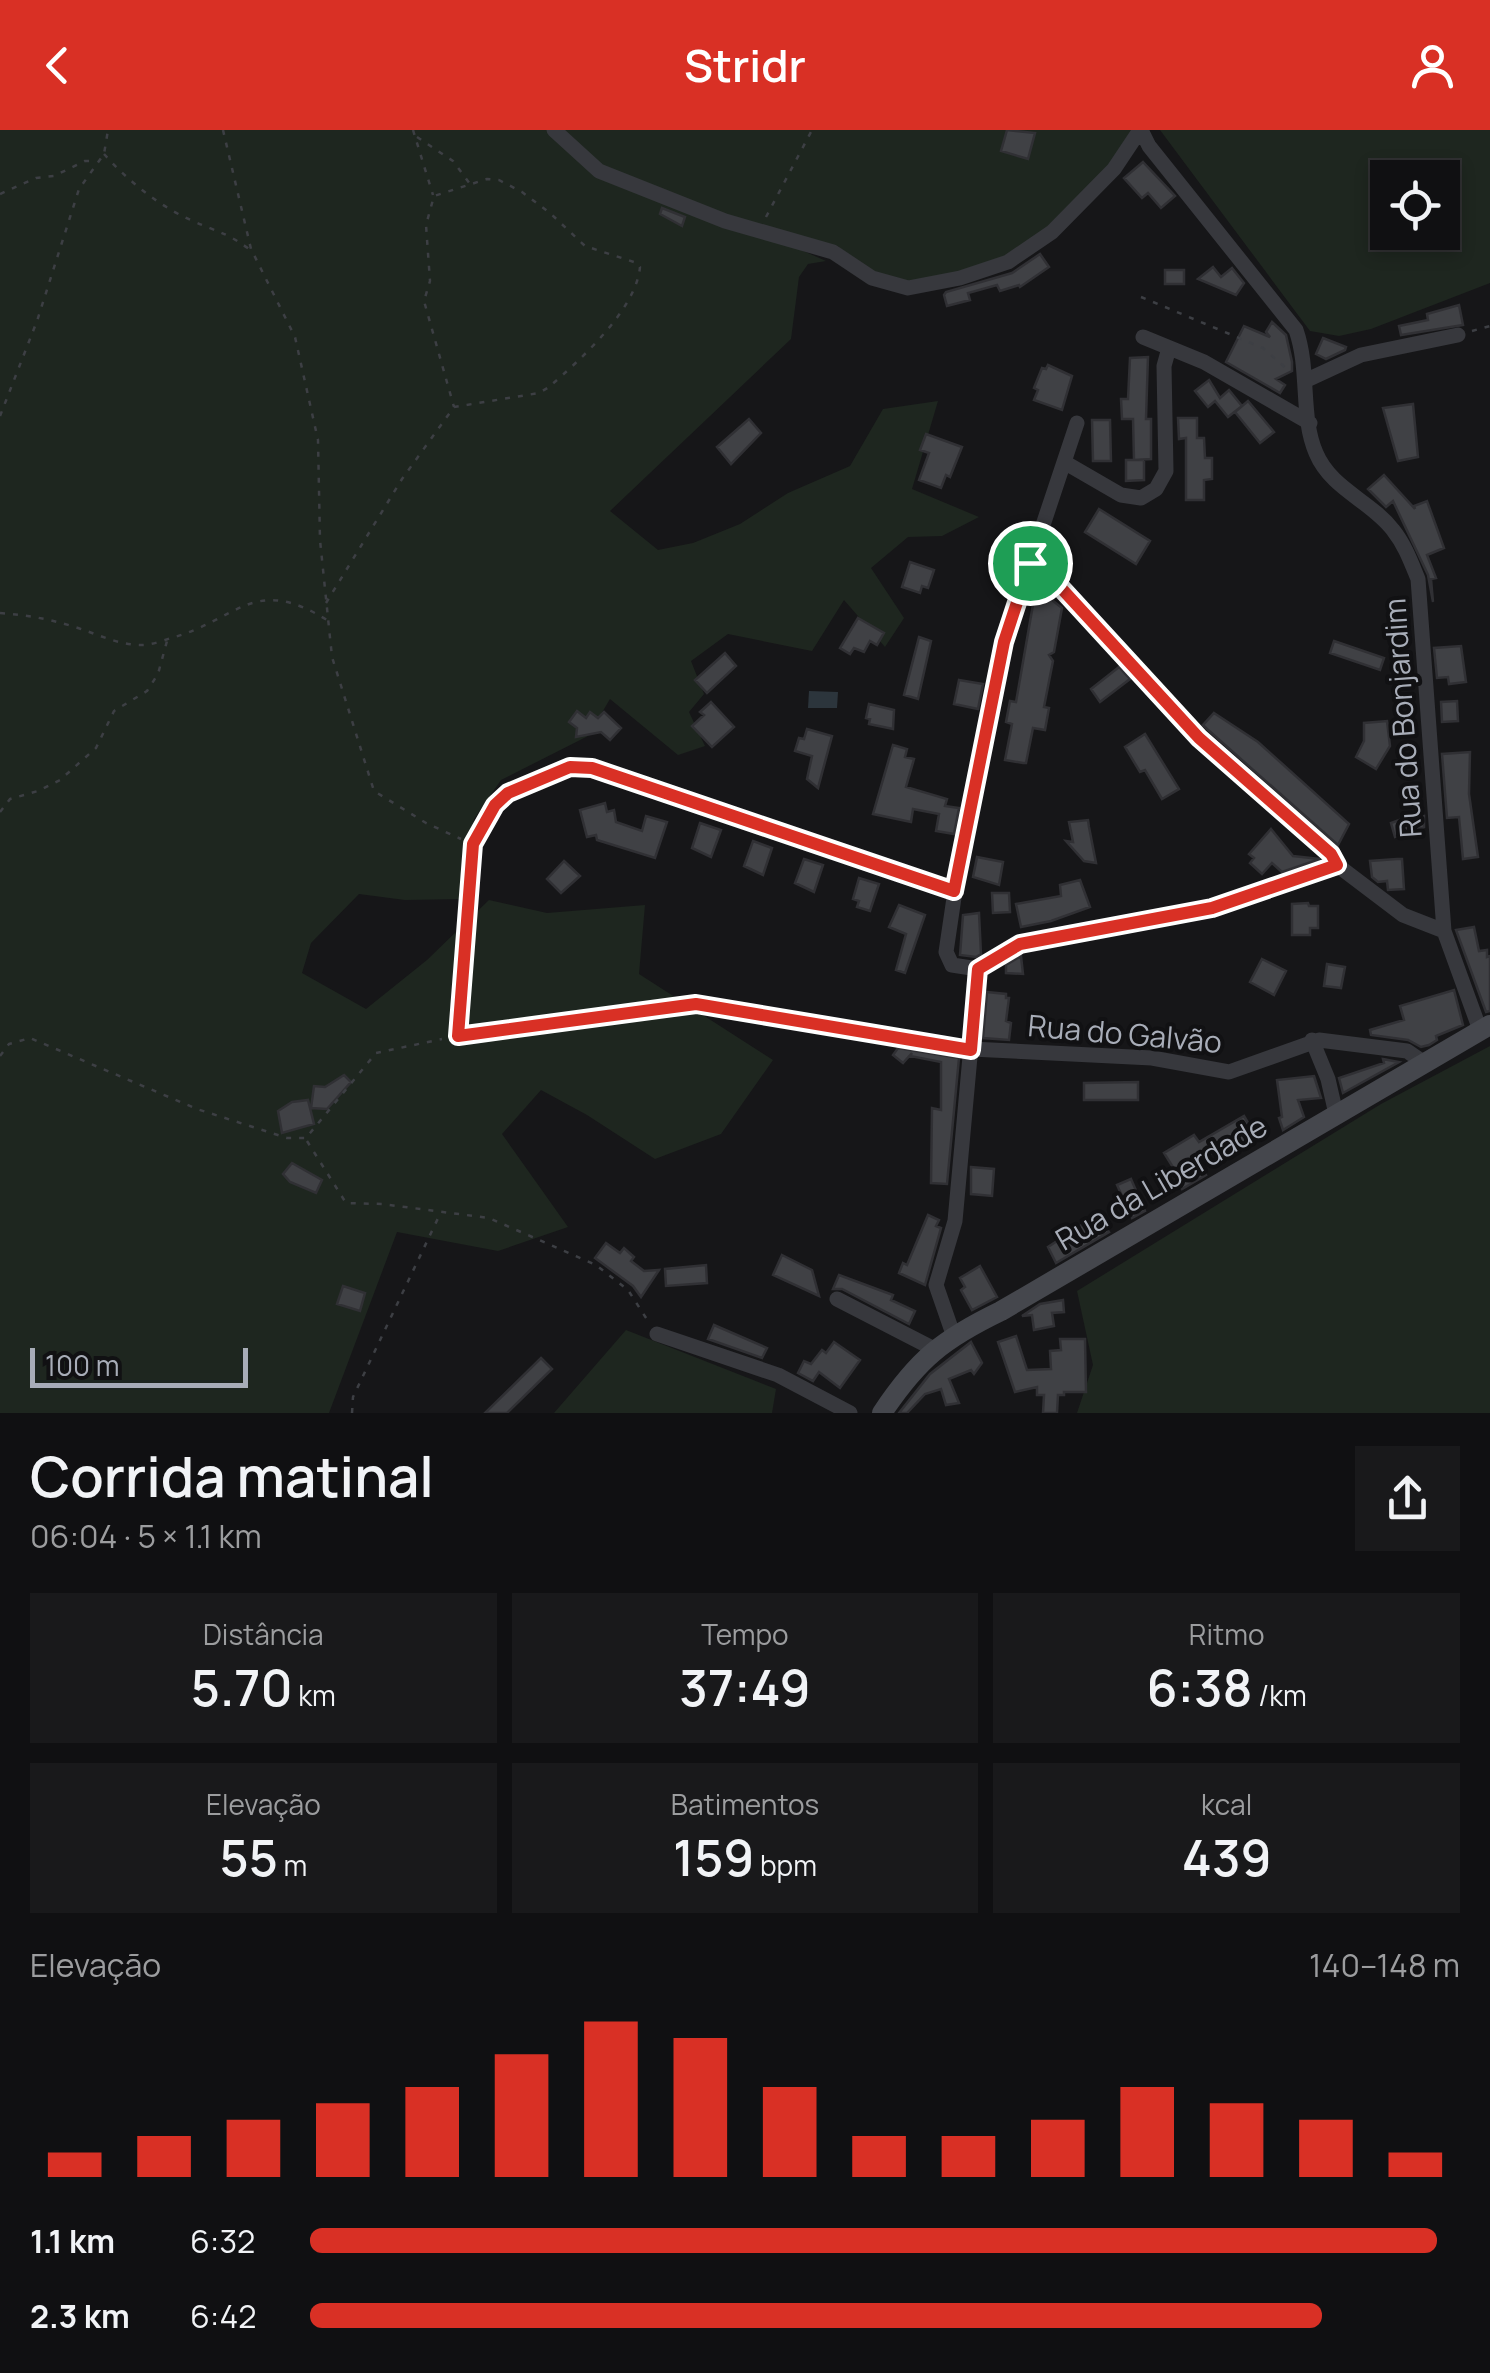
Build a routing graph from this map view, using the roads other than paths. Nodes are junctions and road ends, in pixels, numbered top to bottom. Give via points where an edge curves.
1 (554, 130) edge
2 (1140, 130) edge
3 (1458, 335) road end
4 (1143, 337) dead end
5 (1168, 348) junction
6 (1307, 380) junction
7 (1310, 422) junction
8 (1077, 423) dead end
9 (1064, 462) junction
10 (1030, 563) junction
11 (1337, 865) junction
12 (954, 891) junction
13 (1444, 931) junction
14 (978, 969) junction
15 (1485, 1028) edge
16 (1312, 1040) junction
17 (971, 1050) junction
18 (1423, 1062) junction
19 (1336, 1114) junction
20 (837, 1299) dead end
21 (658, 1334) road end
22 (953, 1334) junction
23 (934, 1349) junction
24 (850, 1413) edge
25 (882, 1413) edge

1 - 2 street via 599,170 725,221 832,252 872,278 908,288 1008,262 1052,232 1114,169
2 - 6 street, Rua do Bonjardim via 1296,330
3 - 6 street via 1361,355
4 - 5 street
5 - 7 street
5 - 9 street via 1166,471 1156,489 1141,498 1120,495
6 - 7 street, Rua do Bonjardim
7 - 13 street, Rua do Bonjardim via 1328,475 1392,528 1418,579
8 - 9 street
9 - 10 street
10 - 11 street via 1051,577 1199,738
10 - 12 street via 1004,642
11 - 13 street via 1403,914
11 - 14 street via 1212,908 1020,944
12 - 14 street via 946,952 952,965
12 - 17 street, Rua do Galvão via 592,768 570,767 508,793 473,844 458,1036 696,1004
13 - 15 street, Rua do Bonjardim
14 - 17 street
15 - 18 street, Rua da Liberdade
16 - 17 street, Rua do Galvão via 1229,1072 1152,1058
16 - 18 street, Rua do Galvão via 1407,1051
16 - 19 street
17 - 22 street via 955,1222 936,1285
18 - 19 street, Rua da Liberdade
19 - 22 street, Rua da Liberdade
20 - 23 street
21 - 24 street via 778,1375
22 - 23 street, Rua da Liberdade
23 - 25 street, Rua da Liberdade

